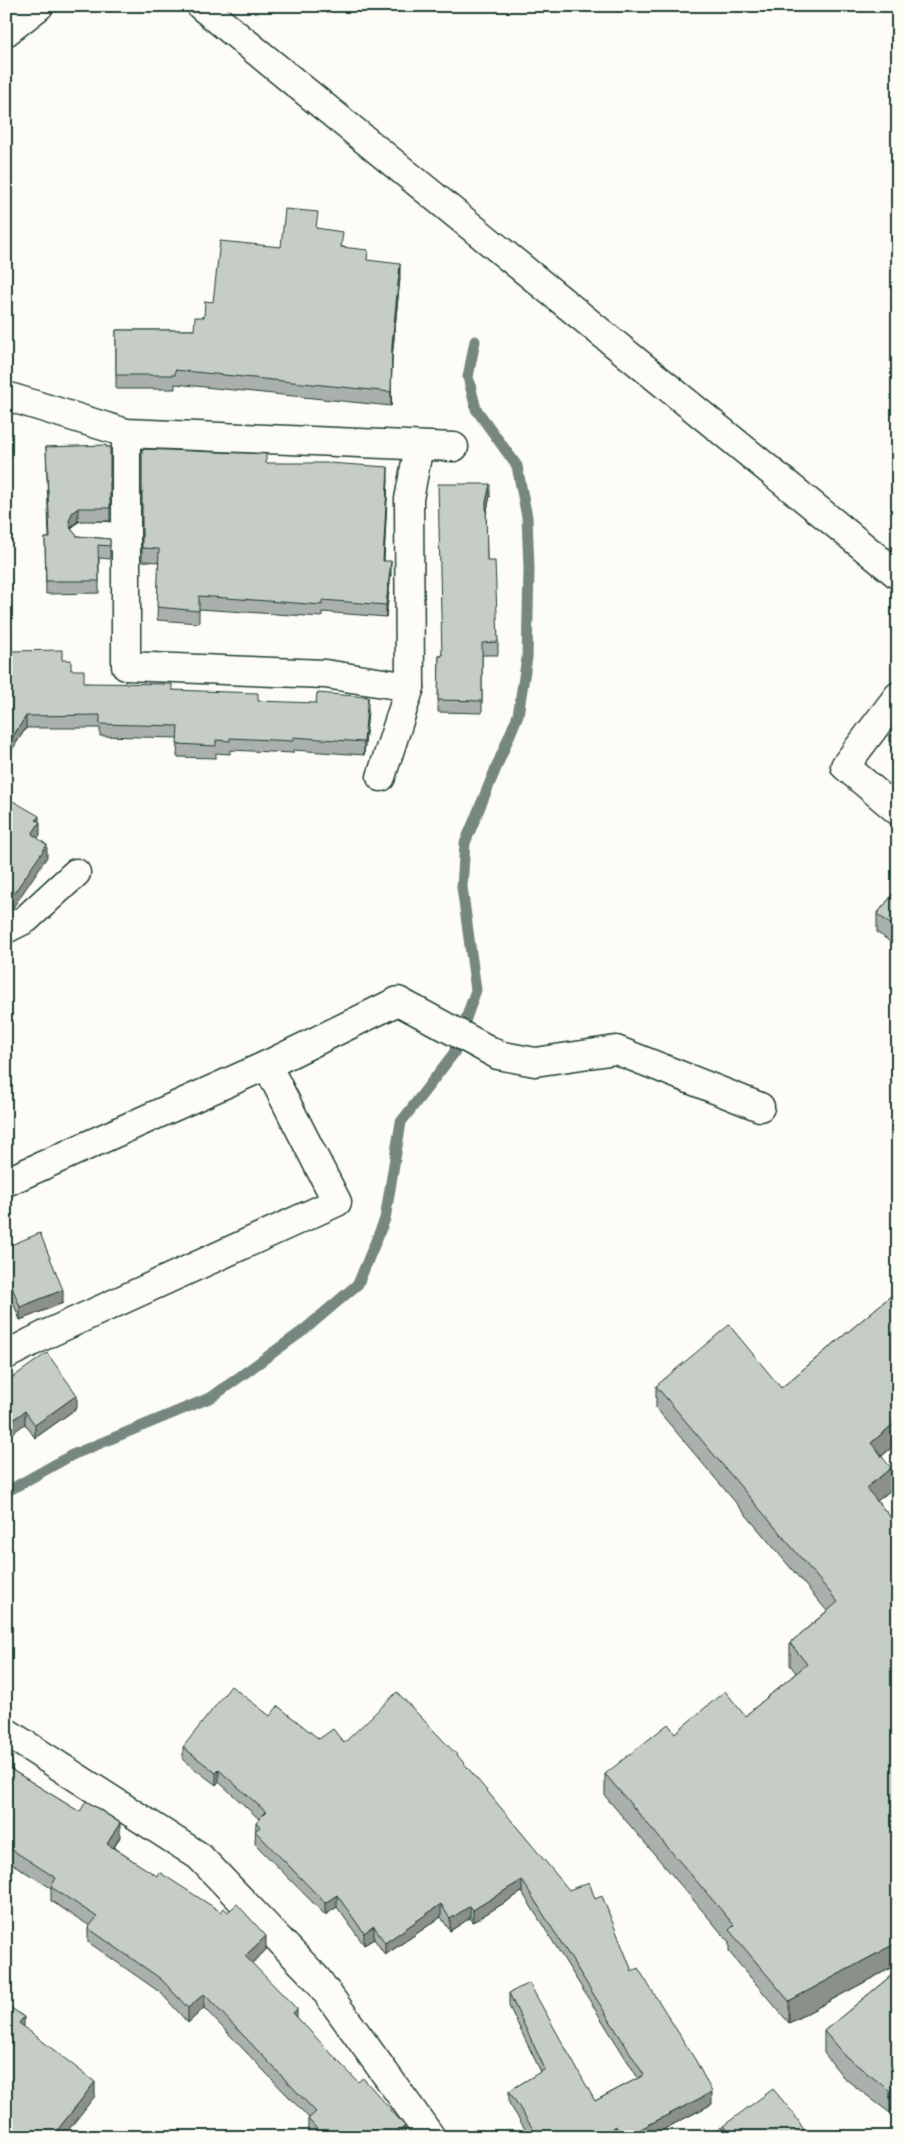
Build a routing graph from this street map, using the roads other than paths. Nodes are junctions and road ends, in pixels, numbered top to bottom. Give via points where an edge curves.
1 (39, 6) edge
2 (201, 6) edge
3 (6, 32) edge
4 (6, 396) edge
5 (126, 433) junction
6 (419, 446) junction
7 (454, 447) dead end
8 (85, 535) edge
9 (126, 537) junction
10 (898, 575) edge
11 (410, 687) junction
12 (898, 696) edge
13 (381, 777) dead end
14 (898, 811) edge
15 (76, 873) dead end
16 (6, 929) edge
17 (267, 1065) junction
18 (760, 1107) dead end
19 (6, 1182) edge
20 (6, 1355) edge
21 (6, 1732) edge
22 (431, 2137) edge

1 - 3 street
2 - 10 street
4 - 5 street
5 - 6 street
5 - 9 street
6 - 7 street
6 - 11 street via 410,499
8 - 9 street
9 - 11 street via 126,666 325,674
11 - 13 street
12 - 14 street via 845,766
15 - 16 street via 26,919
17 - 18 street via 398,1001 498,1055 535,1062 616,1050
17 - 19 street
17 - 20 street via 336,1202
21 - 22 street via 199,1856 317,1979

